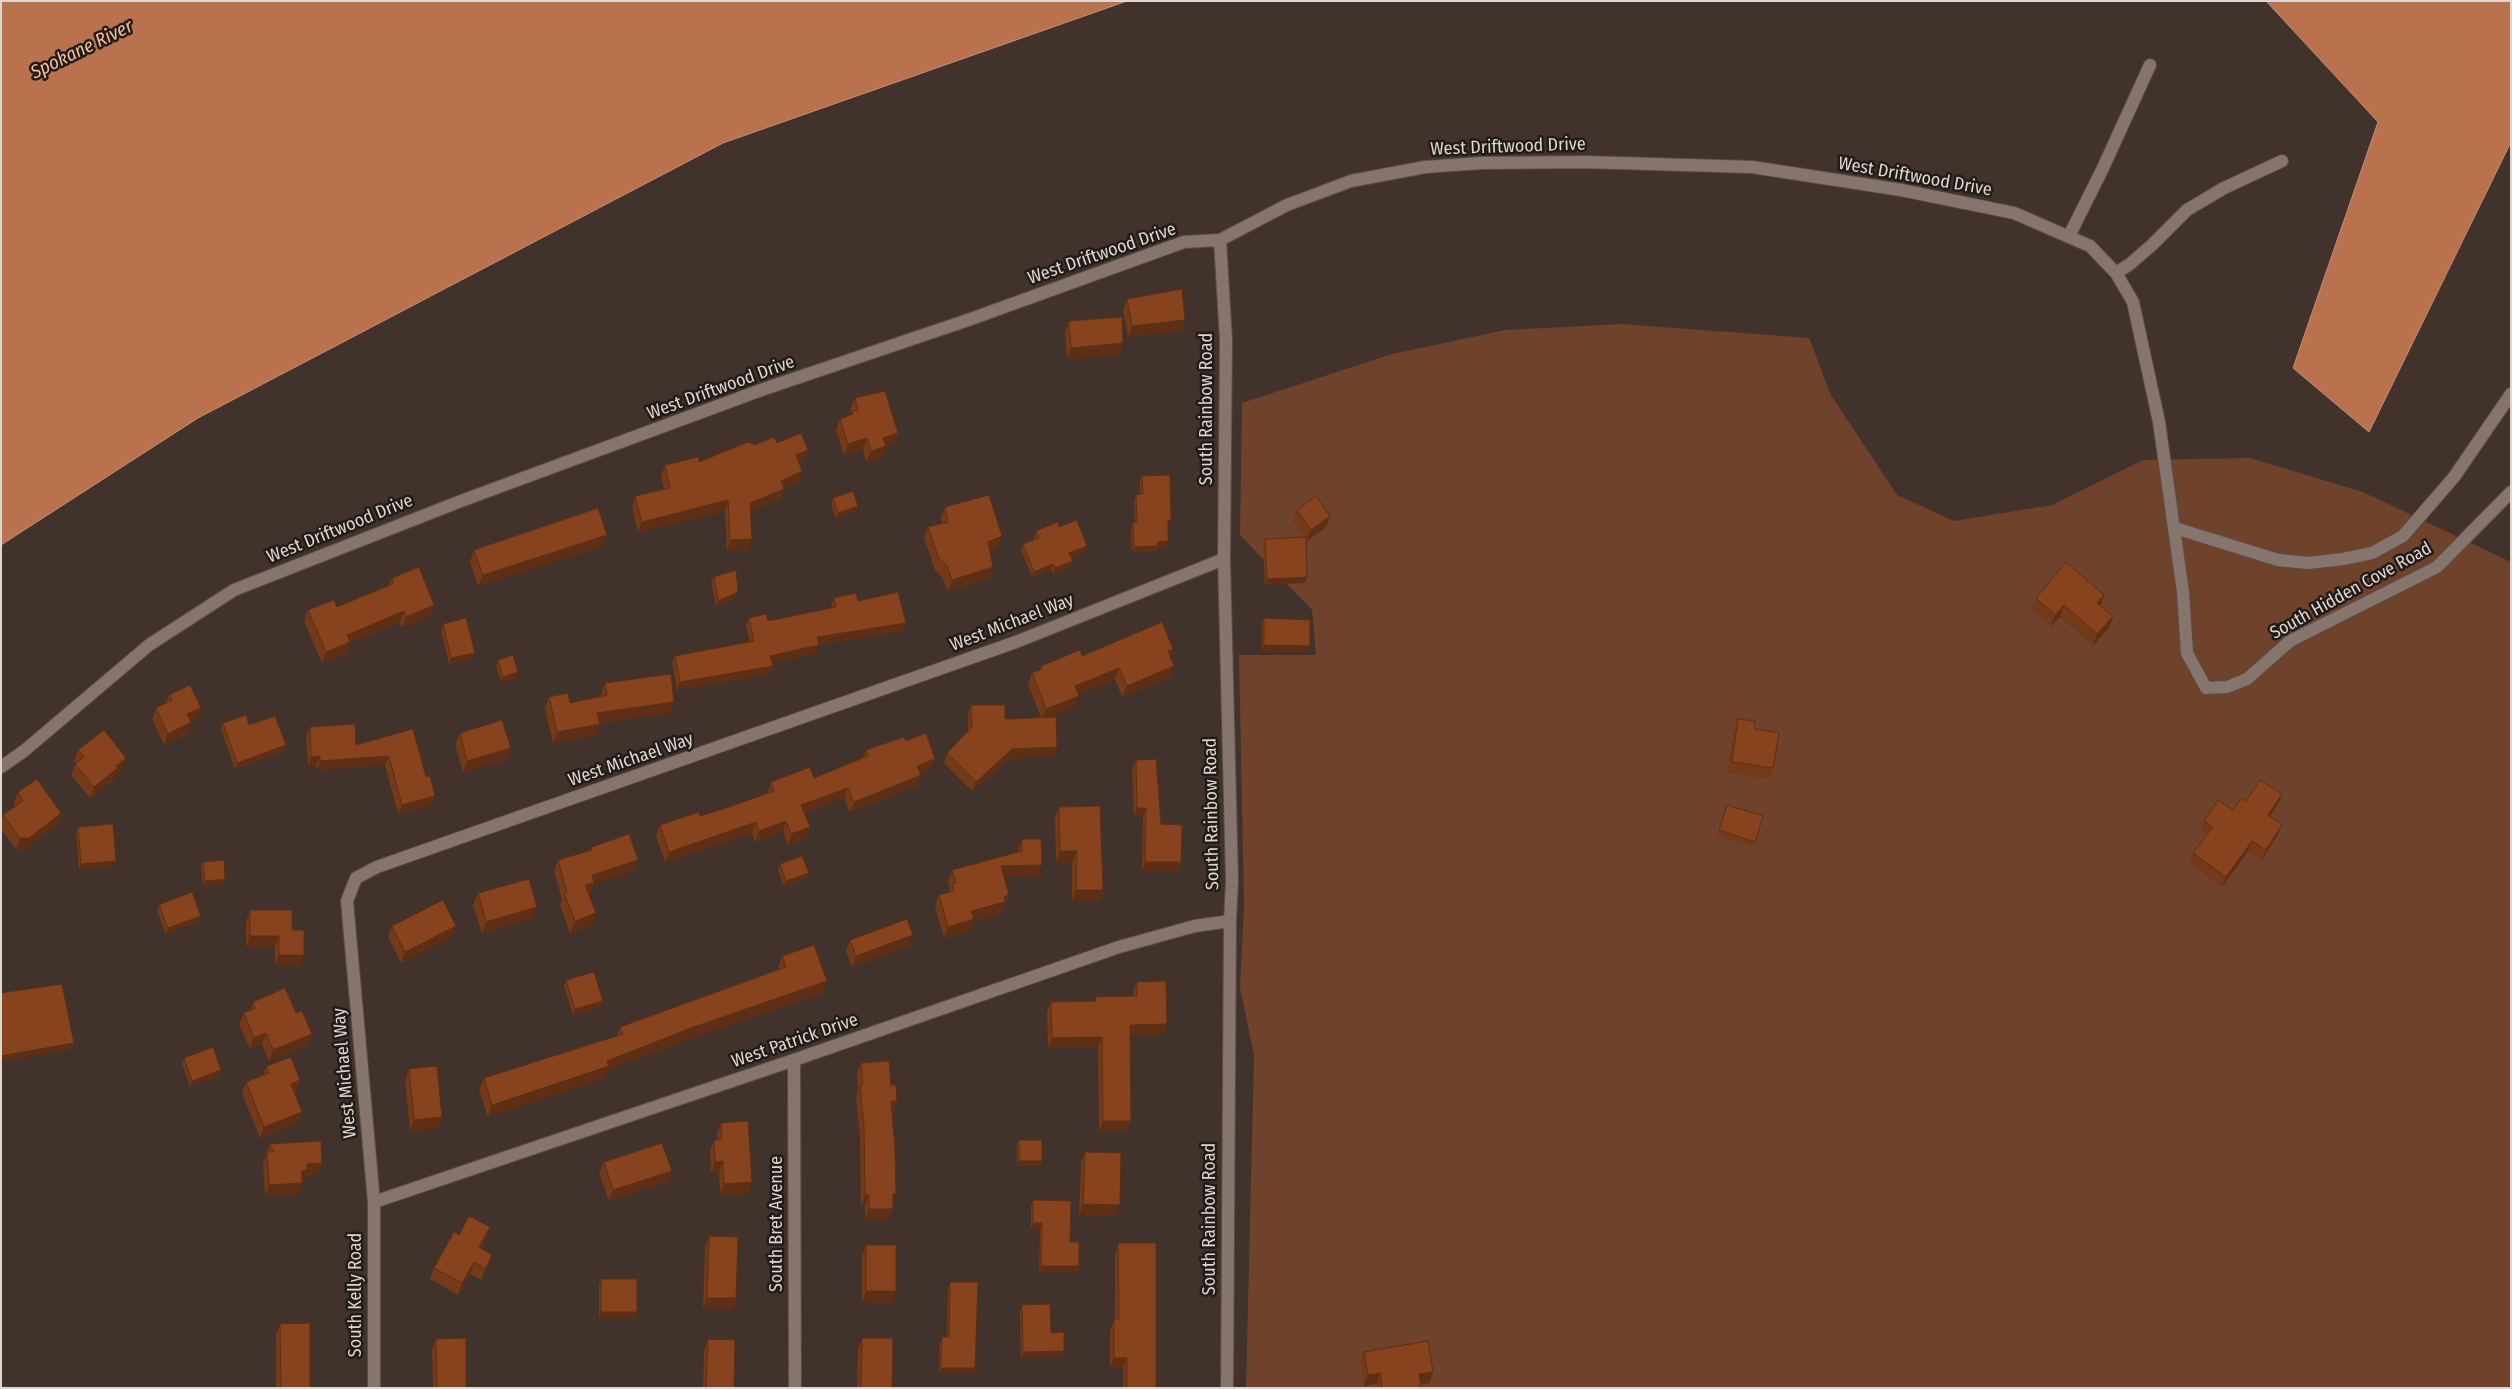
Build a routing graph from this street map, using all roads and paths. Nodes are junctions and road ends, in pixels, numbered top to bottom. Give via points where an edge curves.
1 (2150, 65) dead end
2 (2282, 161) dead end
3 (2069, 236) junction
4 (1220, 240) junction
5 (2116, 273) junction
6 (2511, 394) edge
7 (2511, 492) edge
8 (2175, 528) junction
9 (1224, 559) junction
10 (1, 767) edge
11 (1230, 921) junction
12 (794, 1060) junction
13 (374, 1202) junction
14 (374, 1388) edge
15 (795, 1388) edge
16 (1227, 1388) edge

1 - 3 street
2 - 5 street via 2224,188 2187,210 2152,245
3 - 4 street, West Driftwood Drive via 2014,213 1883,187 1752,167 1585,162 1425,167 1351,182 1287,205
3 - 5 street, West Driftwood Drive via 2090,246
4 - 9 street, South Rainbow Road via 1226,340
4 - 10 street, West Driftwood Drive via 1184,242 764,390 461,501 234,590 149,645
5 - 8 street, West Driftwood Drive via 2133,302 2145,352
6 - 8 street via 2454,477 2403,536 2372,553 2308,563 2278,560
7 - 8 street, South Hidden Cove Road via 2437,567 2290,641 2247,679 2227,687 2206,688 2187,654
9 - 11 street, South Rainbow Road via 1232,880
9 - 13 street, West Michael Way via 1016,642 377,867 356,878 347,901
11 - 12 street, West Patrick Drive via 1195,926 1119,947
11 - 16 street, South Rainbow Road
12 - 13 street, West Patrick Drive
12 - 15 street, South Bret Avenue
13 - 14 street, South Kelly Road

